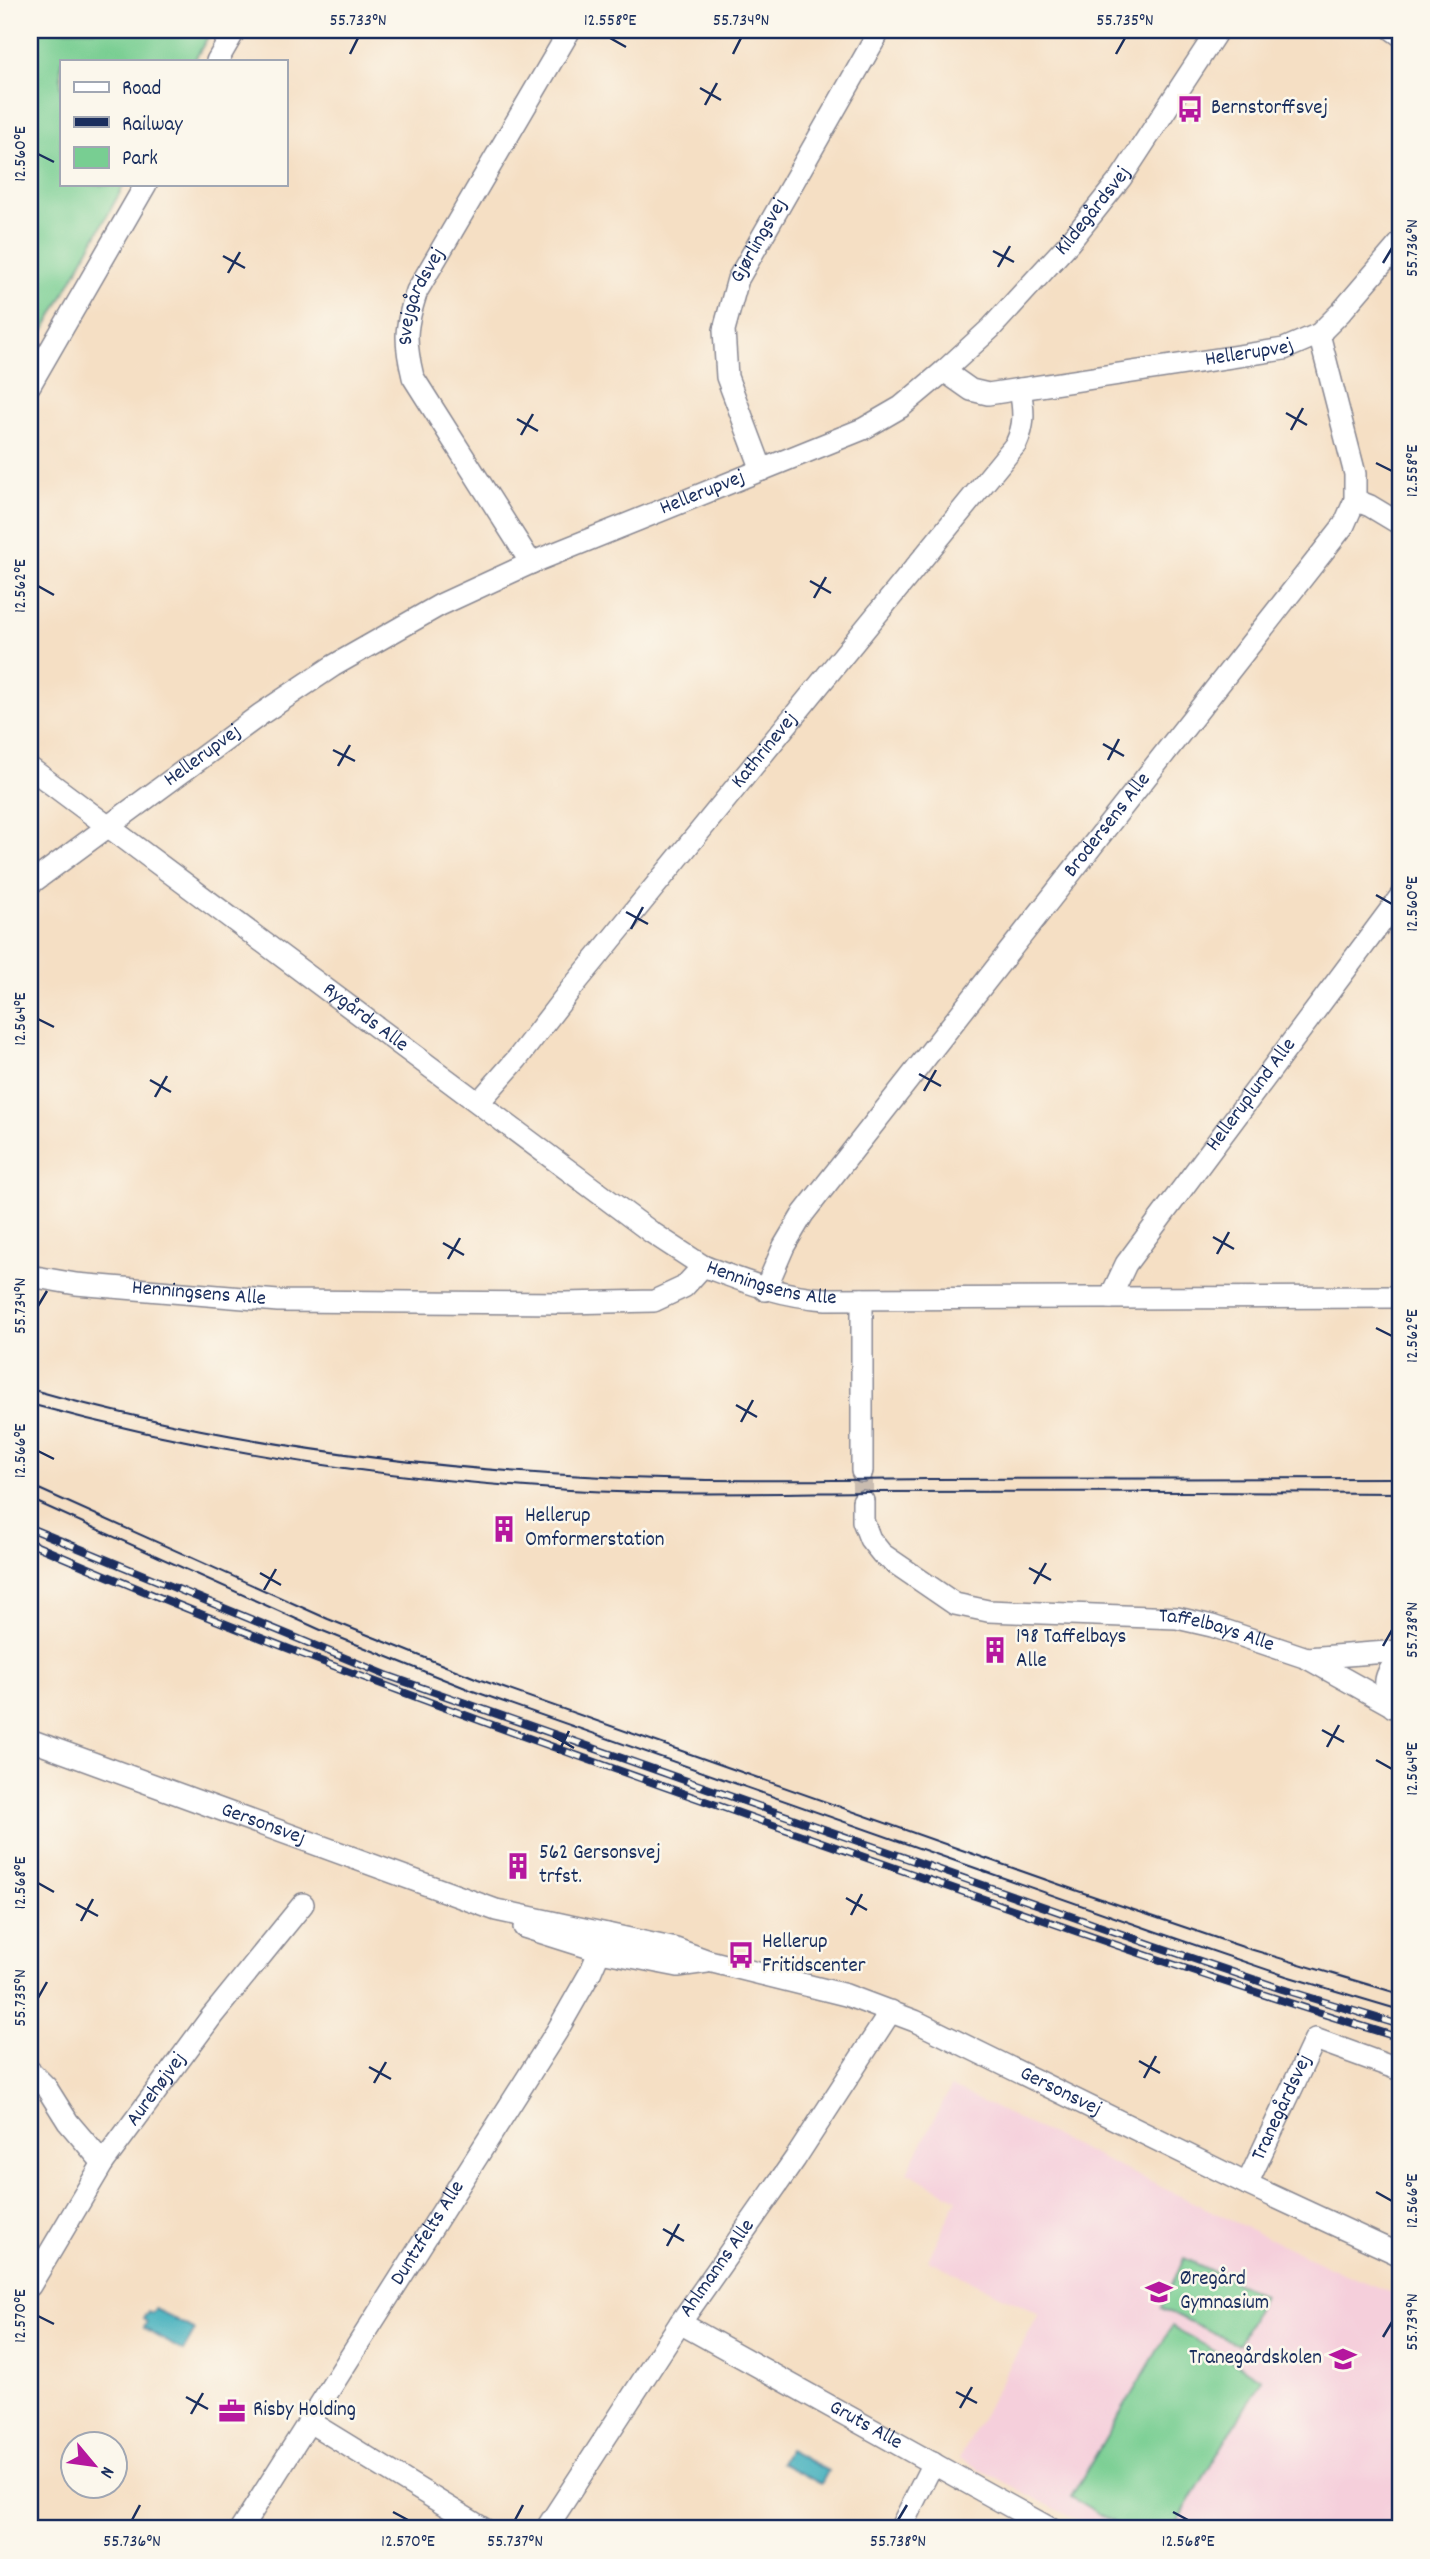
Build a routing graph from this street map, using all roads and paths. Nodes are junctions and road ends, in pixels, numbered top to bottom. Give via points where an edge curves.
1 (234, 30) edge
2 (570, 30) edge
3 (880, 30) edge
4 (1218, 30) edge
5 (1392, 30) edge
6 (1400, 35) edge
7 (218, 60) edge
8 (145, 186) edge
9 (1400, 243) edge
10 (1319, 334) junction
11 (944, 371) junction
12 (30, 385) edge
13 (1020, 389) junction
14 (762, 470) junction
15 (1355, 500) junction
16 (1400, 524) edge
17 (531, 563) junction
18 (30, 768) edge
19 (108, 827) junction
20 (30, 884) edge
21 (1400, 897) edge
22 (479, 1102) junction
23 (703, 1266) junction
24 (30, 1276) edge
25 (765, 1290) junction
26 (1400, 1297) edge
27 (1110, 1298) junction
28 (862, 1299) junction
29 (862, 1471) tunnel mouth
30 (863, 1501) tunnel mouth
31 (1400, 1651) edge
32 (1400, 1657) edge
33 (1307, 1658) junction
34 (1397, 1708) edge
35 (30, 1740) edge
36 (303, 1904) dead end
37 (603, 1943) junction
38 (891, 2011) junction
39 (1400, 2070) edge
40 (30, 2071) edge
41 (103, 2164) junction
42 (1247, 2184) junction
43 (1400, 2255) edge
44 (30, 2286) edge
45 (680, 2323) junction
46 (308, 2421) junction
47 (933, 2463) junction
48 (241, 2529) edge
49 (484, 2529) edge
50 (546, 2529) edge
51 (900, 2529) edge
52 (1052, 2529) edge

1 - 7 street
2 - 17 street, Svejgårdsvej via 417,291 407,321 406,348 413,377
3 - 14 street, Gjørlingsvej via 738,279 724,330 727,377
4 - 11 street, Kildegårdsvej via 1121,178 1078,233 991,328
5 - 6 street
8 - 12 street
9 - 10 street, Hellerupvej
10 - 13 street, Hellerupvej via 1284,349
10 - 15 street via 1355,474
11 - 13 street, Hellerupvej via 971,390 988,394
11 - 14 street, Hellerupvej via 901,407 863,429
13 - 22 street, Kathrinevej via 1024,416 1016,444
14 - 17 street, Hellerupvej
15 - 16 street
15 - 25 street, Brodersens Alle via 1344,525 803,1214
17 - 19 street, Hellerupvej via 440,605 333,666
18 - 19 street, Rygårds Alle
19 - 20 street, Hellerupvej
19 - 22 street, Rygårds Alle
21 - 27 street, Helleruplund Alle via 1126,1264
22 - 23 street, Rygårds Alle
23 - 24 street, Henningsens Alle via 684,1287 654,1301 565,1303 278,1301
23 - 25 street, Henningsens Alle
25 - 28 street, Henningsens Alle via 800,1297
26 - 27 street, Henningsens Alle
27 - 28 street, Henningsens Alle
28 - 29 street
30 - 33 street, Taffelbays Alle via 863,1521 882,1554 955,1604 988,1611 1177,1618
31 - 33 street
32 - 34 street via 1385,1680 1385,1690
33 - 34 street, Taffelbays Alle
35 - 37 street, Gersonsvej via 496,1910
36 - 41 street, Aurehøjvej via 212,2016
37 - 38 street, Gersonsvej via 676,1949
37 - 46 street, Duntzfelts Alle via 557,2031
38 - 42 street, Gersonsvej
38 - 45 street, Ahlmanns Alle
39 - 42 street, Tranegårdsvej via 1315,2039
40 - 41 street
41 - 44 street, Aurehøjvej
42 - 43 street, Gersonsvej
45 - 47 street, Gruts Alle
45 - 50 street, Ahlmanns Alle
46 - 48 street, Duntzfelts Alle
46 - 49 street
47 - 51 street
47 - 52 street, Gruts Alle

